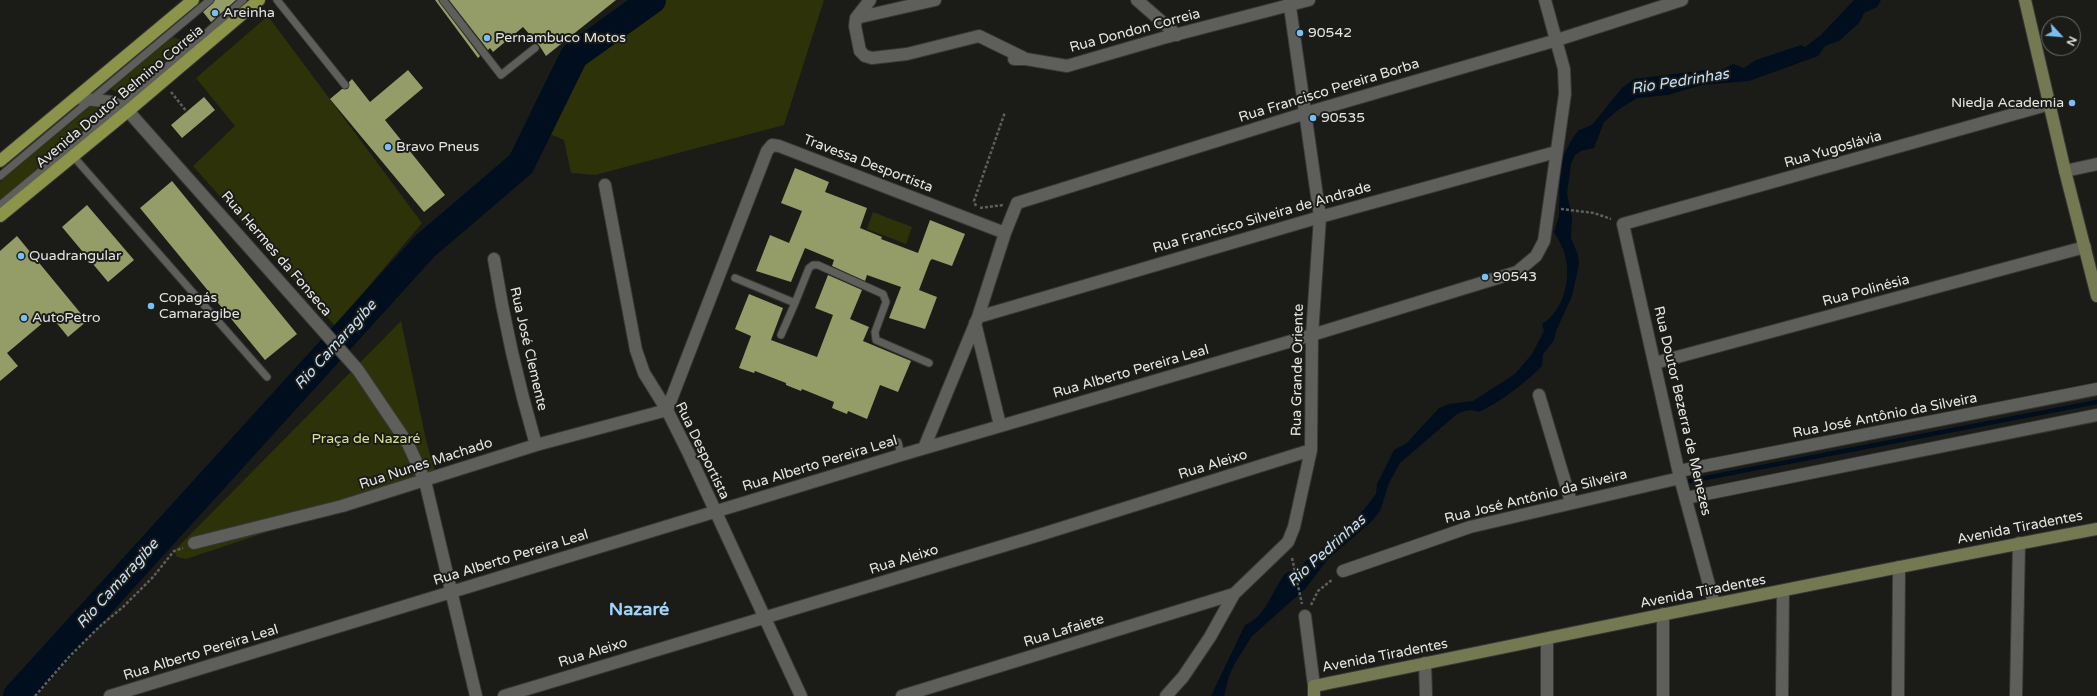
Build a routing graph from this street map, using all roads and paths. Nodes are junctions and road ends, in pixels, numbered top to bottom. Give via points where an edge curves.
1 (194, 0) edge
2 (210, 0) edge
3 (243, 0) edge
4 (259, 0) edge
5 (277, 0) edge
6 (443, 0) edge
7 (870, 0) edge
8 (935, 0) edge
9 (1137, 0) edge
10 (1309, 0) edge
11 (1545, 0) edge
12 (1682, 0) edge
13 (2025, 0) edge
14 (1290, 3) edge
15 (856, 18) junction
16 (1177, 35) junction
17 (1557, 40) junction
18 (535, 48) dead end
19 (163, 82) junction
20 (345, 86) dead end
21 (76, 98) junction
22 (91, 100) junction
23 (2050, 104) junction
24 (124, 108) junction
25 (187, 112) dead end
26 (1005, 112) dead end
27 (1306, 113) junction
28 (1556, 152) junction
29 (73, 156) junction
30 (0, 161) edge
31 (2097, 164) edge
32 (2065, 171) junction
33 (0, 176) edge
34 (604, 185) dead end
35 (1017, 203) junction
36 (0, 205) edge
37 (1559, 208) dead end
38 (0, 216) edge
39 (1320, 217) junction
40 (1607, 217) dead end
41 (1624, 224) joint
42 (1005, 233) junction
43 (2084, 247) junction
44 (494, 259) dead end
45 (735, 278) dead end
46 (2097, 296) edge
47 (795, 303) junction
48 (976, 320) junction
49 (781, 335) dead end
50 (1312, 335) junction
51 (929, 363) dead end
52 (1655, 363) junction
53 (267, 377) dead end
54 (2097, 389) edge
55 (1539, 395) dead end
56 (667, 410) junction
57 (2097, 415) edge
58 (1000, 426) junction
59 (898, 442) dead end
60 (536, 445) junction
61 (924, 448) junction
62 (1311, 450) junction
63 (900, 455) junction
64 (1680, 474) junction
65 (425, 481) junction
66 (1686, 498) junction
67 (1571, 502) junction
68 (716, 513) junction
69 (2097, 529) edge
70 (194, 543) joint
71 (2019, 544) junction
72 (1899, 567) junction
73 (1343, 571) joint
74 (1296, 575) dead end
75 (451, 592) junction
76 (1783, 592) junction
77 (1234, 594) junction
78 (1714, 603) junction
79 (1304, 612) junction
80 (1663, 614) junction
81 (764, 617) junction
82 (1547, 639) junction
83 (1425, 664) junction
84 (1314, 691) edge
85 (35, 696) edge
86 (110, 696) edge
87 (476, 696) edge
88 (504, 696) edge
89 (800, 696) edge
90 (902, 696) edge
91 (1166, 696) edge
92 (1426, 696) edge
93 (1547, 696) edge
94 (1663, 696) edge
95 (1782, 696) edge
96 (1898, 696) edge
97 (2016, 696) edge

1 - 21 main road, Avenida Doutor Belmino Correia
2 - 22 lane
3 - 24 lane
4 - 19 main road, Avenida Doutor Belmino Correia
5 - 20 lane
6 - 18 lane via 501,75
7 - 15 street
8 - 15 street
9 - 16 street
10 - 14 street, Rua Dondon Correia
11 - 17 street
12 - 17 street, Rua Francisco Pereira Borba
13 - 23 street
14 - 16 street, Rua Dondon Correia
14 - 27 street, Rua Grande Oriente
15 - 16 street, Rua Dondon Correia via 860,51 872,58 907,54 979,36 1020,59 1068,66
17 - 27 street, Rua Francisco Pereira Borba
17 - 28 street via 1564,69 1565,94
19 - 24 main road, Avenida Doutor Belmino Correia
19 - 25 path
21 - 22 street
21 - 30 main road, Avenida Doutor Belmino Correia
22 - 24 street
22 - 33 lane
23 - 32 street
23 - 41 street, Rua Yugoslávia
24 - 29 main road, Avenida Doutor Belmino Correia
24 - 36 lane
24 - 65 street, Rua Hermes da Fonseca via 358,370 408,444
26 - 35 path via 974,206 978,208
27 - 35 street, Rua Francisco Pereira Borba
27 - 39 street, Rua Grande Oriente
28 - 39 street, Rua Francisco Silveira de Andrade
28 - 50 street, Rua Alberto Pereira Leal via 1544,241 1536,256 1517,272
29 - 38 main road, Avenida Doutor Belmino Correia
29 - 53 lane
31 - 32 street
32 - 43 street
34 - 56 street, Rua Desportista via 636,350 644,373
35 - 42 street
37 - 40 path
39 - 48 street, Rua Francisco Silveira de Andrade
39 - 50 street, Rua Grande Oriente
41 - 52 street, Rua Doutor Bezerra de Menezes
42 - 48 street
42 - 56 street, Travessa Desportista via 779,146 772,146 767,151
43 - 46 street
43 - 52 street, Rua Polinésia
44 - 60 street, Rua José Clemente via 504,322 518,384
45 - 47 lane
47 - 49 lane
47 - 51 lane via 813,264 873,289 883,294 886,302 875,332 876,340
48 - 58 street
48 - 61 street
50 - 58 street, Rua Alberto Pereira Leal
50 - 62 street, Rua Grande Oriente
52 - 64 street, Rua Doutor Bezerra de Menezes
54 - 64 street, Rua José Antônio da Silveira
55 - 67 street
56 - 60 street, Rua Nunes Machado
56 - 68 street, Rua Desportista
57 - 66 street
58 - 61 street, Rua Alberto Pereira Leal
59 - 63 lane
60 - 65 street, Rua Nunes Machado
61 - 63 street, Rua Alberto Pereira Leal
62 - 77 street, Rua Grande Oriente via 1294,527 1288,542
62 - 81 street, Rua Aleixo
63 - 68 street, Rua Alberto Pereira Leal
64 - 66 street, Rua Doutor Bezerra de Menezes
64 - 67 street, Rua José Antônio da Silveira
65 - 70 street, Rua Nunes Machado via 342,506
65 - 75 street, Rua Hermes da Fonseca
66 - 78 street, Rua Doutor Bezerra de Menezes
67 - 73 street, Rua José Antônio da Silveira via 1470,527
68 - 75 street, Rua Alberto Pereira Leal
68 - 81 street, Rua Desportista
69 - 71 street, Avenida Tiradentes
70 - 85 path via 174,551 153,577 99,627
71 - 72 street, Avenida Tiradentes
71 - 97 street
72 - 76 street, Avenida Tiradentes
72 - 96 street
73 - 79 path via 1318,591
74 - 79 path
75 - 86 street, Rua Alberto Pereira Leal
75 - 87 street, Rua Hermes da Fonseca
76 - 78 street, Avenida Tiradentes
76 - 95 street
77 - 90 street, Rua Lafaiete
77 - 91 street, Rua Grande Oriente via 1210,637 1183,677
78 - 80 street, Avenida Tiradentes
79 - 84 street
80 - 82 street, Avenida Tiradentes
80 - 94 street
81 - 88 street, Rua Aleixo
81 - 89 street, Rua Desportista
82 - 83 street, Avenida Tiradentes
82 - 93 street
83 - 84 street, Avenida Tiradentes
83 - 92 street

